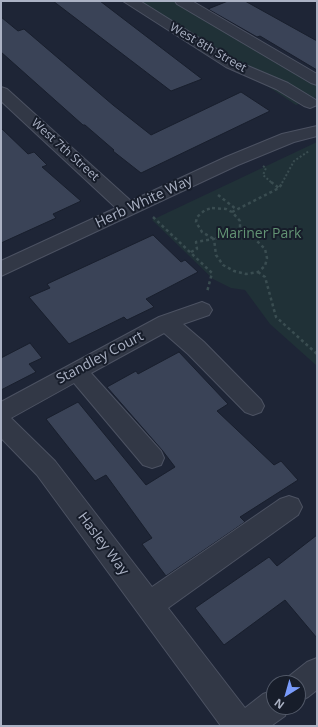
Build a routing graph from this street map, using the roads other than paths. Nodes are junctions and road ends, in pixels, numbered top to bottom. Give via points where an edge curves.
1 (130, 1) edge
2 (187, 2) edge
3 (152, 16) junction
4 (317, 80) edge
5 (1, 92) edge
6 (313, 110) edge
7 (317, 131) edge
8 (288, 138) junction
9 (130, 209) junction
10 (1, 269) edge
11 (202, 310) road end
12 (166, 322) junction
13 (76, 371) junction
14 (253, 406) dead end
15 (1, 413) edge
16 (1, 423) edge
17 (152, 458) dead end
18 (289, 507) dead end
19 (150, 605) junction
20 (317, 672) edge
21 (306, 681) edge
22 (266, 711) edge
23 (240, 726) edge
24 (247, 726) edge

1 - 3 street, West 8th Street
2 - 3 street
2 - 4 street, West 8th Street
3 - 6 street, West 8th Street via 231,64 282,86
5 - 9 street, West 7th Street
6 - 8 street, Herb White Way via 305,124
7 - 8 street, Herb White Way
8 - 9 street, Herb White Way
9 - 10 street, Herb White Way
11 - 12 street, Standley Court
12 - 13 street, Standley Court
12 - 14 street via 196,348
13 - 15 street, Standley Court
13 - 17 street
16 - 19 street, Hasley Way via 46,468
18 - 19 street
19 - 23 street, Hasley Way
20 - 21 street
22 - 24 street

